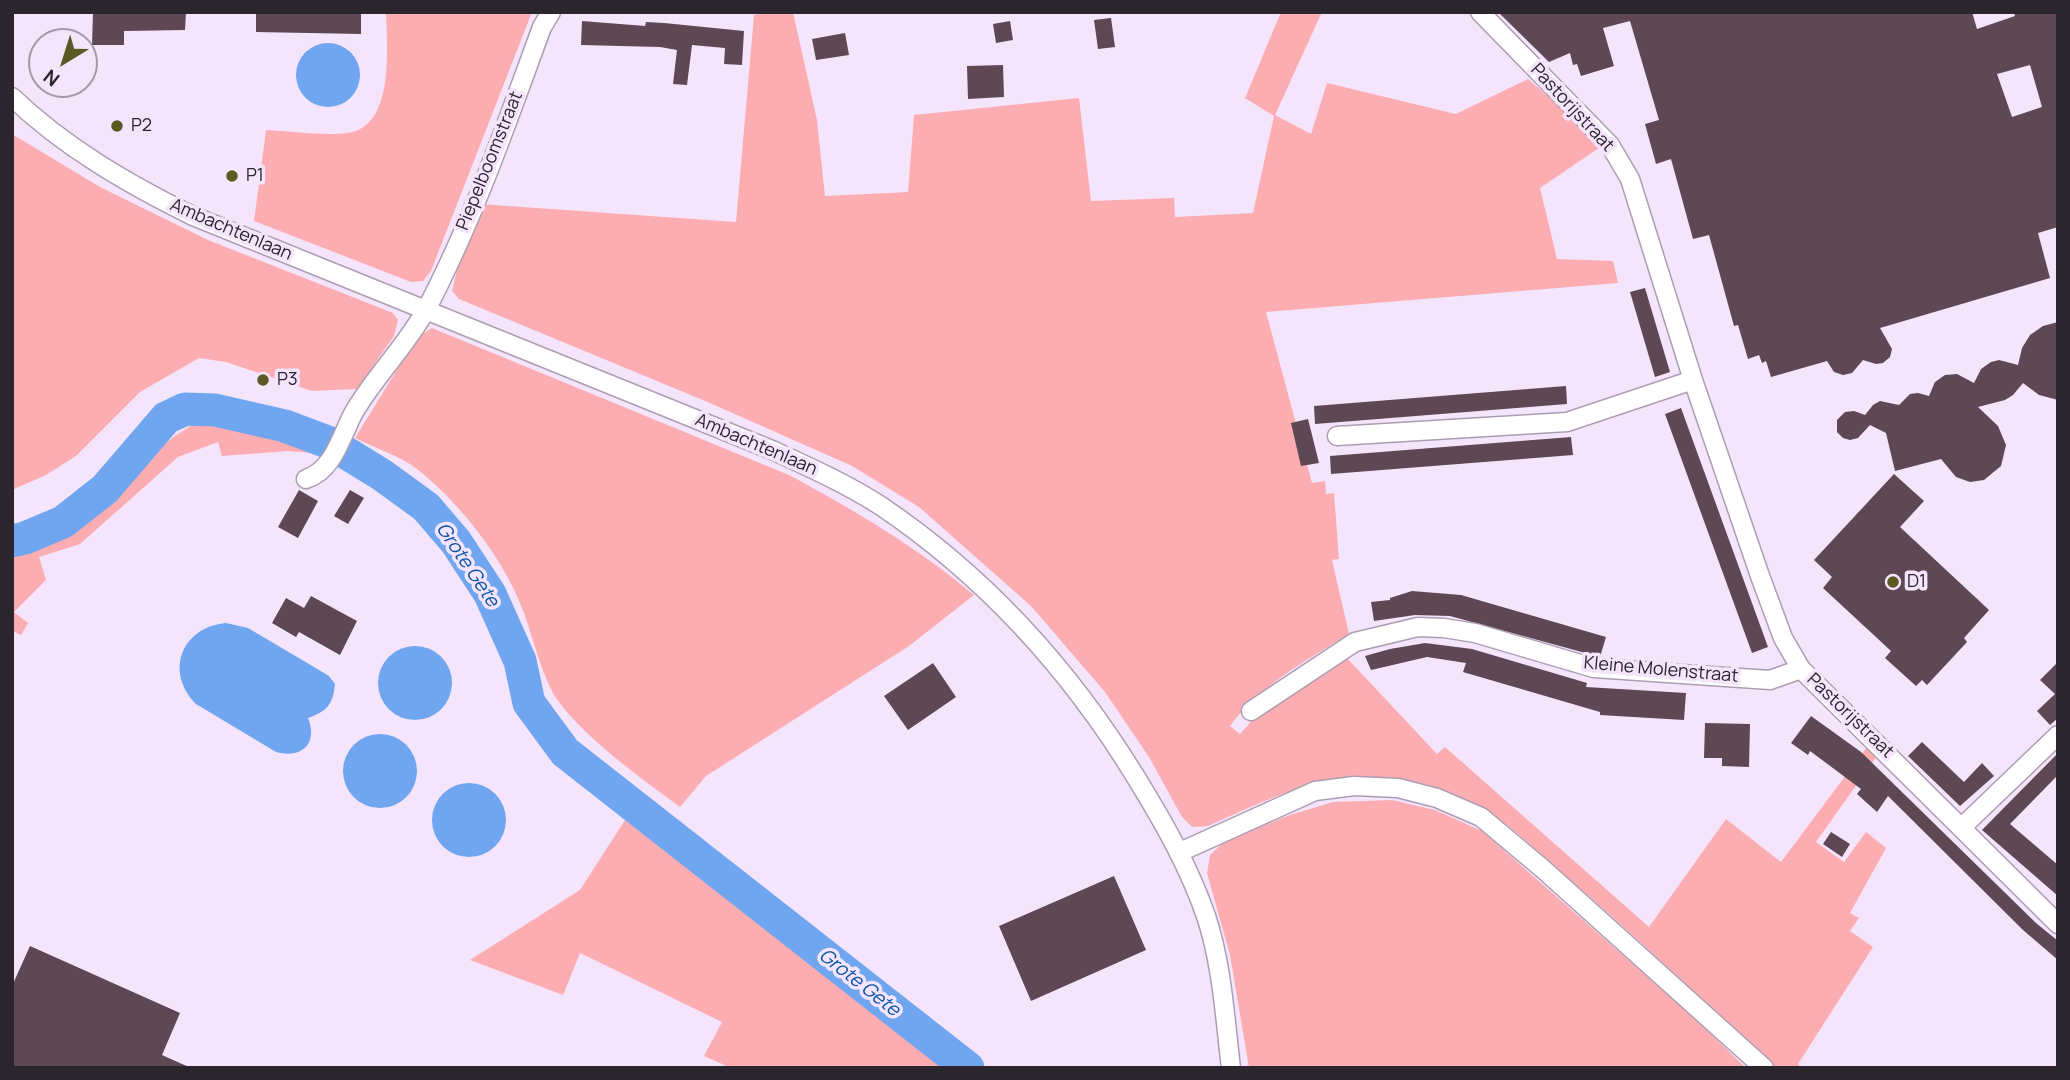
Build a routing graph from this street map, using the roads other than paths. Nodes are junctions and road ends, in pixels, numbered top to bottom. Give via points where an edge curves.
1 (551, 12) edge
2 (1480, 12) edge
3 (12, 97) edge
4 (426, 310) junction
5 (1692, 380) junction
6 (1337, 436) dead end
7 (306, 479) dead end
8 (1801, 669) junction
9 (1251, 711) dead end
10 (2058, 735) edge
11 (1961, 828) junction
12 (1180, 852) junction
13 (2058, 924) edge
14 (1231, 1068) edge
15 (1764, 1068) edge

1 - 4 street, Piepelboomstraat via 482,189
2 - 5 street, Pastorijstraat via 1610,145 1630,179
3 - 4 street, Ambachtenlaan via 87,156 164,201
4 - 7 street, Piepelboomstraat via 354,413 320,473
4 - 12 street, Ambachtenlaan via 772,450 879,505 993,595 1037,642 1119,749
5 - 6 street via 1567,422
5 - 8 street, Pastorijstraat via 1783,638
8 - 9 street, Kleine Molenstraat via 1770,680 1594,668 1475,633 1418,627 1355,642
8 - 11 street, Pastorijstraat
10 - 11 street
11 - 13 street, Pastorijstraat
12 - 14 street, Ambachtenlaan via 1215,954
12 - 15 street via 1315,791 1354,786 1398,788 1437,798 1481,817

